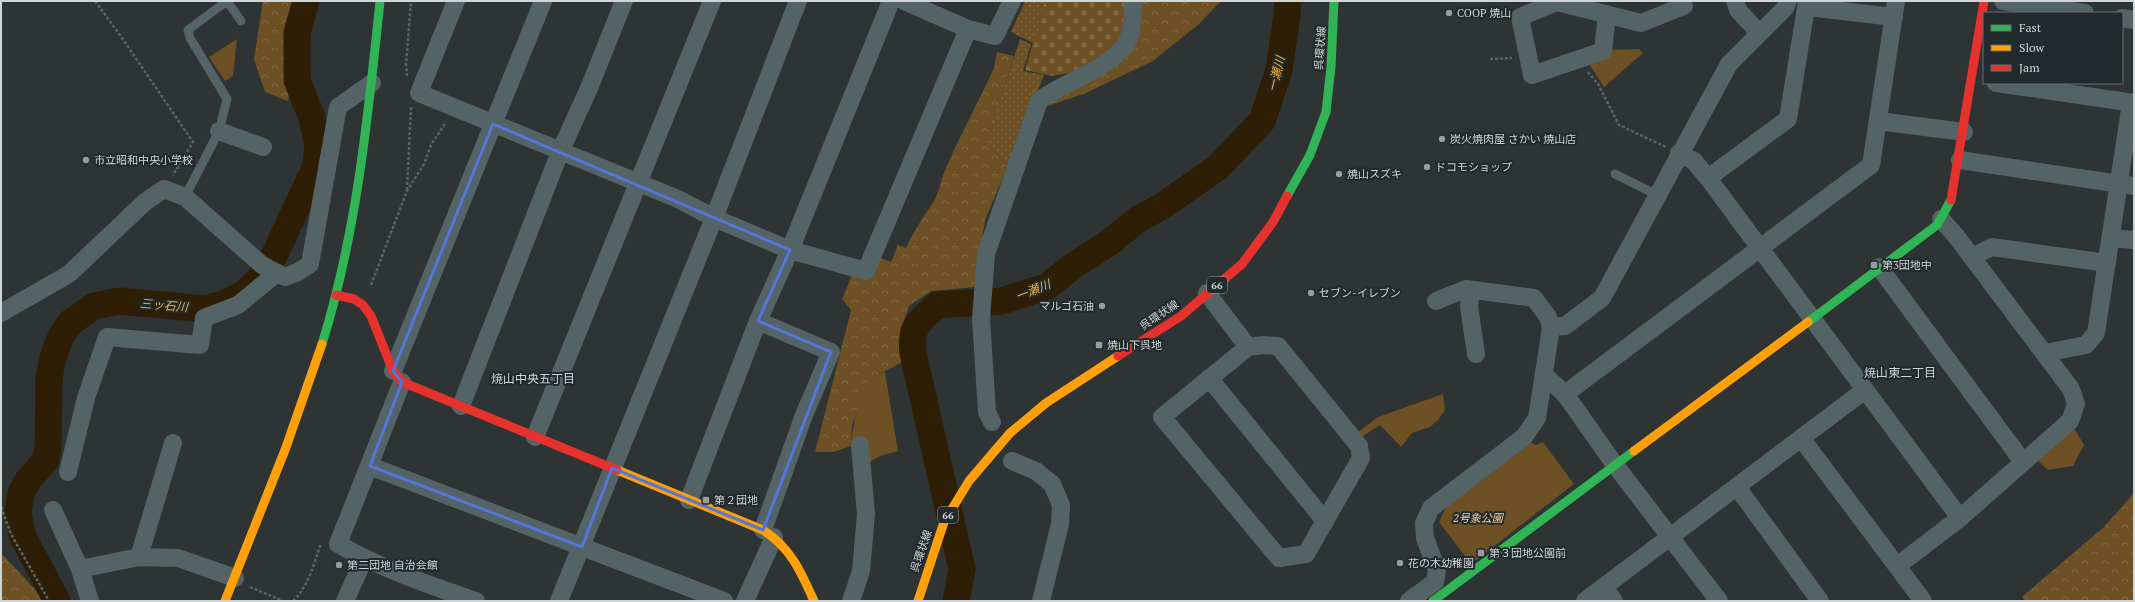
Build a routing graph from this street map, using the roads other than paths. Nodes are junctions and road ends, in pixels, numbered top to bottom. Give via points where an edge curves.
1 (227, 1) edge
2 (380, 1) edge
3 (456, 1) edge
4 (543, 1) edge
5 (624, 1) edge
6 (712, 1) edge
7 (798, 1) edge
8 (892, 1) edge
9 (904, 1) edge
10 (1012, 1) edge
11 (1134, 1) edge
12 (1334, 1) edge
13 (1682, 1) edge
14 (1735, 1) edge
15 (1788, 1) edge
16 (1984, 1) edge
17 (2003, 1) edge
18 (1807, 4) edge
19 (1895, 9) edge
20 (1983, 12) edge
21 (2078, 12) edge
22 (1607, 14) junction
23 (1983, 14) edge
24 (2123, 18) edge
25 (2134, 20) edge
26 (241, 21) dead end
27 (968, 29) junction
28 (1759, 33) junction
29 (1978, 80) edge
30 (372, 83) junction
31 (2003, 84) edge
32 (2133, 103) edge
33 (1878, 121) junction
34 (493, 124) junction
35 (219, 131) junction
36 (1964, 132) junction
37 (263, 147) dead end
38 (560, 152) junction
39 (1679, 154) junction
40 (1960, 160) junction
41 (1615, 174) dead end
42 (1708, 178) junction
43 (638, 183) junction
44 (2126, 184) edge
45 (1656, 195) junction
46 (185, 197) junction
47 (714, 218) junction
48 (1941, 219) junction
49 (2111, 238) junction
50 (2134, 240) edge
51 (1760, 248) junction
52 (790, 250) junction
53 (1972, 257) junction
54 (2107, 263) junction
55 (1879, 267) junction
56 (270, 270) junction
57 (1471, 290) junction
58 (1207, 293) junction
59 (336, 295) junction
60 (1436, 301) dead end
61 (1, 313) edge
62 (1811, 318) junction
63 (758, 321) junction
64 (1551, 327) junction
65 (1248, 347) junction
66 (2044, 353) junction
67 (1476, 354) dead end
68 (1544, 374) junction
69 (398, 376) junction
70 (1209, 378) junction
71 (1865, 390) junction
72 (1565, 394) junction
73 (461, 406) junction
74 (992, 422) dead end
75 (535, 437) junction
76 (1801, 438) junction
77 (173, 443) dead end
78 (860, 445) dead end
79 (1012, 461) dead end
80 (2023, 462) junction
81 (1615, 465) junction
82 (370, 466) junction
83 (612, 468) junction
84 (68, 472) dead end
85 (1736, 487) junction
86 (689, 500) junction
87 (53, 510) dead end
88 (1960, 518) junction
89 (1325, 521) junction
90 (768, 533) junction
91 (1670, 537) junction
92 (582, 547) junction
93 (139, 557) junction
94 (364, 559) junction
95 (1897, 566) junction
96 (80, 569) junction
97 (242, 583) junction
98 (1604, 587) junction
99 (431, 594) edge
100 (90, 601) edge
101 (225, 601) edge
102 (345, 601) edge
103 (476, 601) edge
104 (559, 601) edge
105 (724, 601) edge
106 (745, 601) edge
107 (814, 601) edge
108 (851, 601) edge
109 (918, 601) edge
110 (1041, 601) edge
111 (1409, 601) edge
112 (1433, 601) edge
113 (1585, 601) edge
114 (1614, 601) edge
115 (1719, 601) edge
116 (1820, 601) edge
117 (1923, 601) edge

1 - 26 lane
1 - 35 lane via 188,30 190,38 226,99
2 - 30 street
3 - 34 street via 419,93
4 - 34 street
5 - 38 street
6 - 43 street
7 - 47 street
8 - 52 street
9 - 27 street
10 - 27 street via 995,36
11 - 74 street via 1130,35 1118,52 1101,66 1039,101 986,254 981,319 988,412
12 - 58 street, 呉環状線 / 66 via 1326,112 1310,155 1273,222 1242,264
13 - 22 street via 1684,6 1641,23
14 - 28 street via 1738,10
15 - 28 street via 1785,8
16 - 20 street
17 - 21 street
18 - 19 street
18 - 42 street via 1788,119
19 - 33 street
22 - 22 street via 1603,51 1532,75 1520,17 1557,2
23 - 29 street
24 - 25 street
27 - 52 street via 866,271
28 - 39 street via 1729,64
29 - 36 street
30 - 56 street via 338,107 310,264 284,277
30 - 59 street via 350,227
31 - 32 street
32 - 44 street
33 - 36 street
33 - 51 street via 1871,165
34 - 38 street
34 - 69 street
35 - 37 street
35 - 46 lane
36 - 40 street
38 - 43 street
38 - 73 street
39 - 42 street via 1694,161
39 - 45 street
40 - 44 street
40 - 48 street via 1953,196
41 - 45 lane
42 - 51 street
43 - 47 street via 678,199
43 - 75 street
44 - 49 street
45 - 64 street via 1602,298 1565,326
46 - 56 street
46 - 61 street via 164,189 145,202 69,274
47 - 52 street
47 - 83 street
48 - 53 street
48 - 55 street via 1937,225
49 - 50 street
49 - 54 street
51 - 62 street
51 - 72 street
52 - 63 street
53 - 54 street via 1992,247
53 - 66 street
54 - 66 street via 2096,333 2086,344
55 - 62 street
55 - 80 street
56 - 84 street via 238,305 204,318 200,345 107,337 86,398
57 - 60 street via 1466,289
57 - 64 street via 1534,298 1548,317
57 - 67 street via 1469,306
58 - 65 street
58 - 109 street, 呉環状線 / 66 via 1181,316 1046,403 1010,433 969,481 944,522
59 - 69 street via 354,299 371,316
59 - 97 street
62 - 71 street
62 - 81 street
63 - 86 street
63 - 90 street via 831,352 804,415
64 - 68 street
65 - 70 street
65 - 89 street via 1278,346 1358,446 1361,458
66 - 80 street via 2071,389 2076,404 2070,421
68 - 72 street
68 - 111 street via 1537,418 1524,438 1431,508 1424,523 1425,538 1437,570 1435,582
69 - 73 street
69 - 82 street
70 - 89 street
70 - 89 street via 1162,417 1279,558 1306,554
71 - 76 street
71 - 88 street
72 - 81 street
73 - 75 street
75 - 83 street
76 - 85 street
76 - 95 street
77 - 93 street
78 - 108 street via 866,514 861,571
79 - 110 street via 1036,471 1052,484 1061,505 1060,524
80 - 88 street
81 - 91 street
81 - 112 street
82 - 92 street
82 - 94 street via 338,544
83 - 86 street
83 - 92 street
85 - 91 street
85 - 116 street
86 - 90 street
87 - 96 street
88 - 95 street
90 - 106 street
90 - 107 street via 787,547
91 - 98 street
91 - 115 street
92 - 104 street
92 - 105 street
93 - 96 street
93 - 97 street via 178,558
94 - 99 street
94 - 102 street
95 - 117 street
96 - 100 street
97 - 101 street
98 - 113 street
98 - 114 street
99 - 103 street

